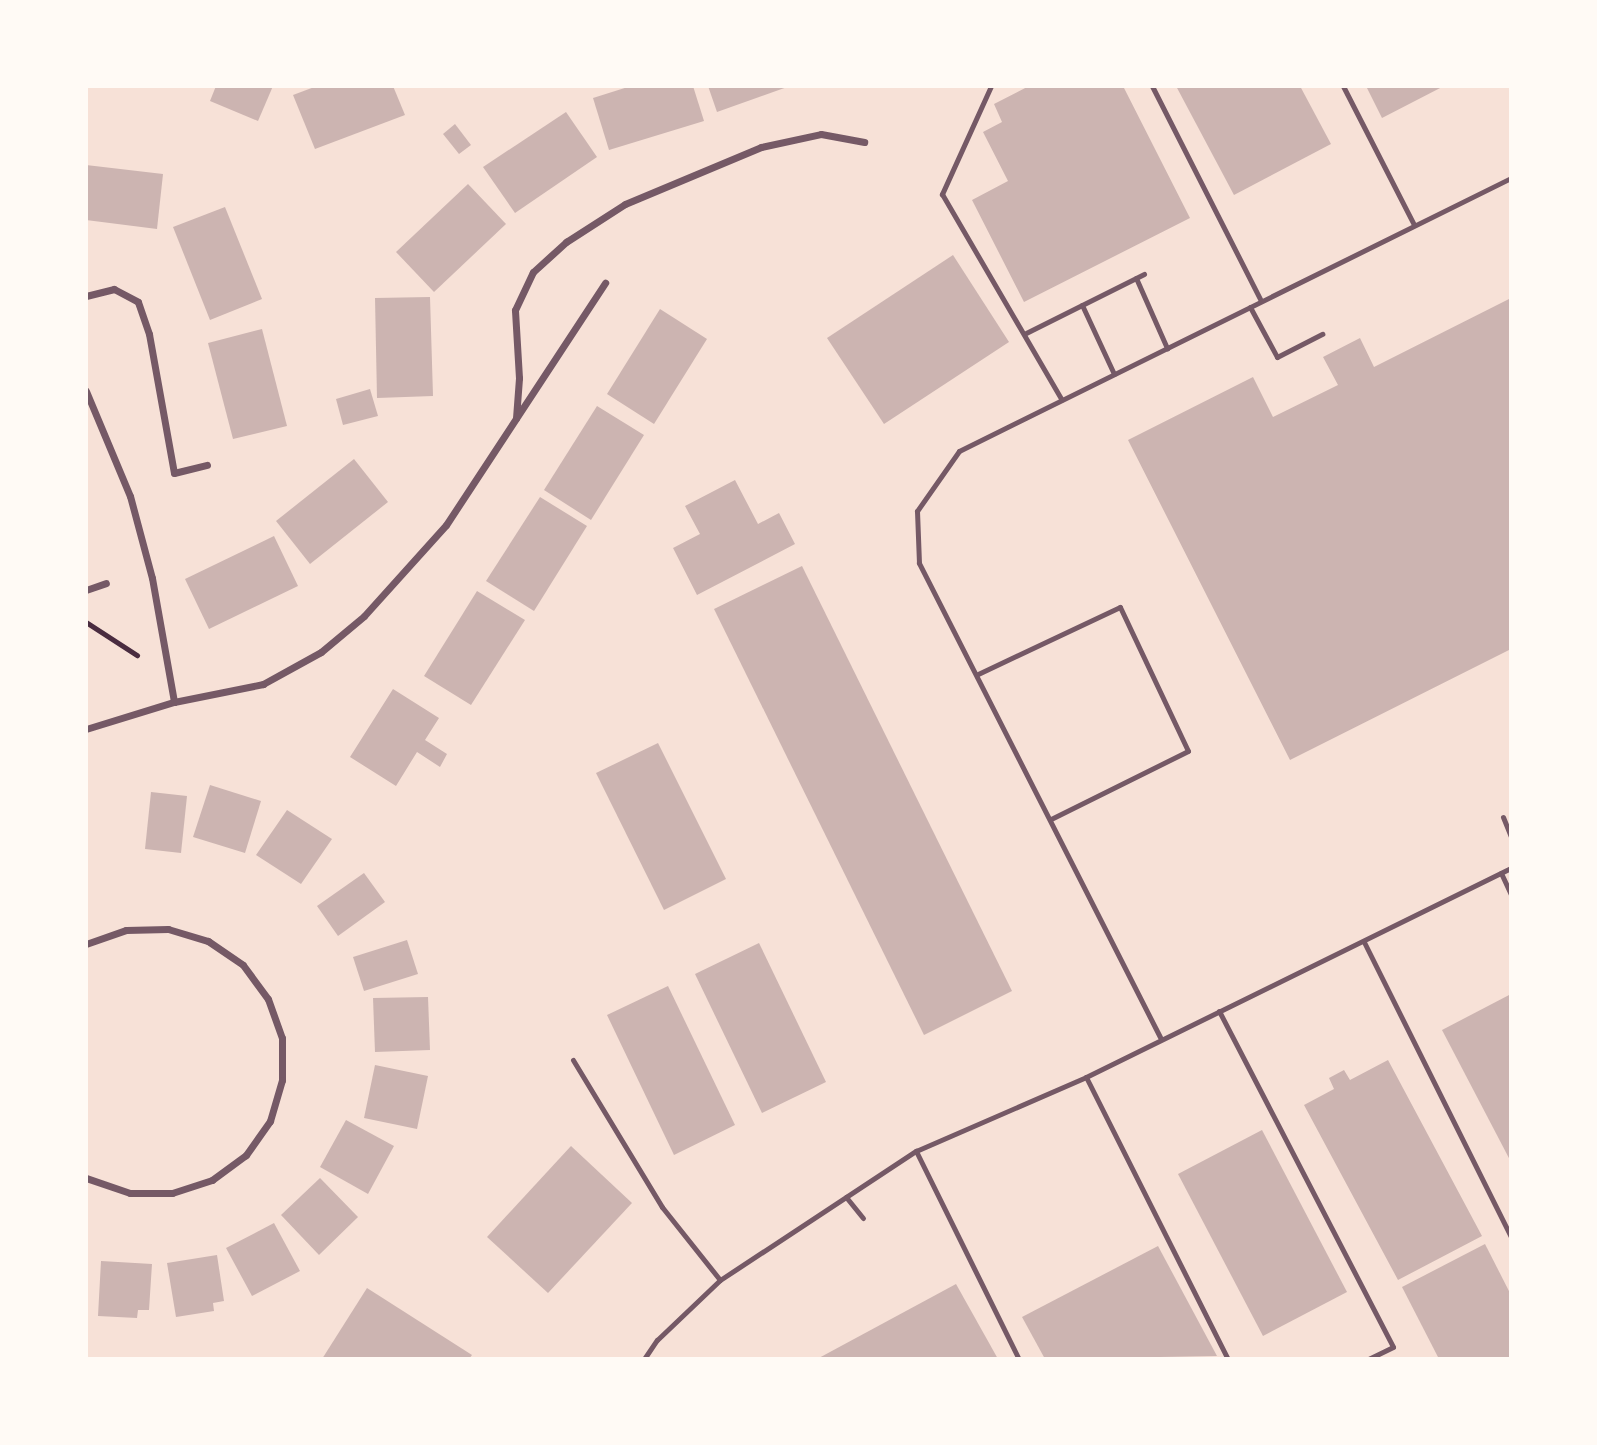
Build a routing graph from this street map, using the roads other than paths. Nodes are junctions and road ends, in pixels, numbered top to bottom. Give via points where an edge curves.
1 (991, 86) edge
2 (1152, 86) edge
3 (1343, 86) edge
4 (864, 142) dead end
5 (1511, 178) edge
6 (1414, 225) junction
7 (1144, 274) dead end
8 (1136, 278) junction
9 (605, 283) dead end
10 (86, 296) edge
11 (1259, 299) junction
12 (1082, 305) junction
13 (1250, 307) junction
14 (1026, 333) junction
15 (1322, 334) dead end
16 (1167, 348) junction
17 (1114, 374) junction
18 (86, 391) edge
19 (1062, 400) junction
20 (516, 419) junction
21 (207, 465) dead end
22 (106, 583) dead end
23 (86, 590) edge
24 (978, 674) junction
25 (174, 702) junction
26 (86, 729) edge
27 (1503, 817) dead end
28 (1051, 819) junction
29 (1511, 837) edge
30 (1511, 868) edge
31 (1501, 873) junction
32 (1511, 894) edge
33 (1364, 942) junction
34 (86, 944) edge
35 (1219, 1011) junction
36 (1160, 1037) junction
37 (573, 1060) dead end
38 (1086, 1077) junction
39 (916, 1151) junction
40 (86, 1178) edge
41 (846, 1197) junction
42 (863, 1218) dead end
43 (1511, 1237) edge
44 (720, 1280) junction
45 (644, 1359) edge
46 (1019, 1359) edge
47 (1228, 1359) edge
48 (1368, 1359) edge

1 - 14 lane via 942,194
2 - 11 lane
3 - 6 lane
4 - 20 street via 821,134 761,147 625,204 566,242 533,271 515,310
5 - 6 lane
6 - 11 lane
7 - 8 lane
8 - 12 lane
8 - 16 lane
9 - 20 street
10 - 21 street via 114,289 138,302 149,334 174,473
11 - 13 lane
12 - 14 lane
12 - 17 lane
13 - 15 lane via 1277,357
13 - 16 lane
14 - 19 lane
16 - 17 lane
17 - 19 lane
18 - 25 street via 130,495 152,578
19 - 24 lane via 959,450 916,511 919,563
20 - 25 street via 446,525 321,652 262,684
22 - 23 street
24 - 28 lane
24 - 28 lane via 1120,607 1188,751
25 - 26 street
27 - 29 lane
28 - 36 lane
30 - 31 lane
31 - 32 lane
31 - 33 lane
33 - 35 lane
33 - 43 lane
34 - 40 street via 140,929 168,929 208,941 243,965 268,999 282,1038 282,1070 270,1121 246,1155 212,1180 172,1193 130,1194
35 - 36 lane
35 - 48 lane via 1393,1347
36 - 38 lane
37 - 44 lane via 662,1207
38 - 39 lane
38 - 47 lane
39 - 41 lane
39 - 46 lane
41 - 42 lane
41 - 44 lane
44 - 45 lane via 657,1340

